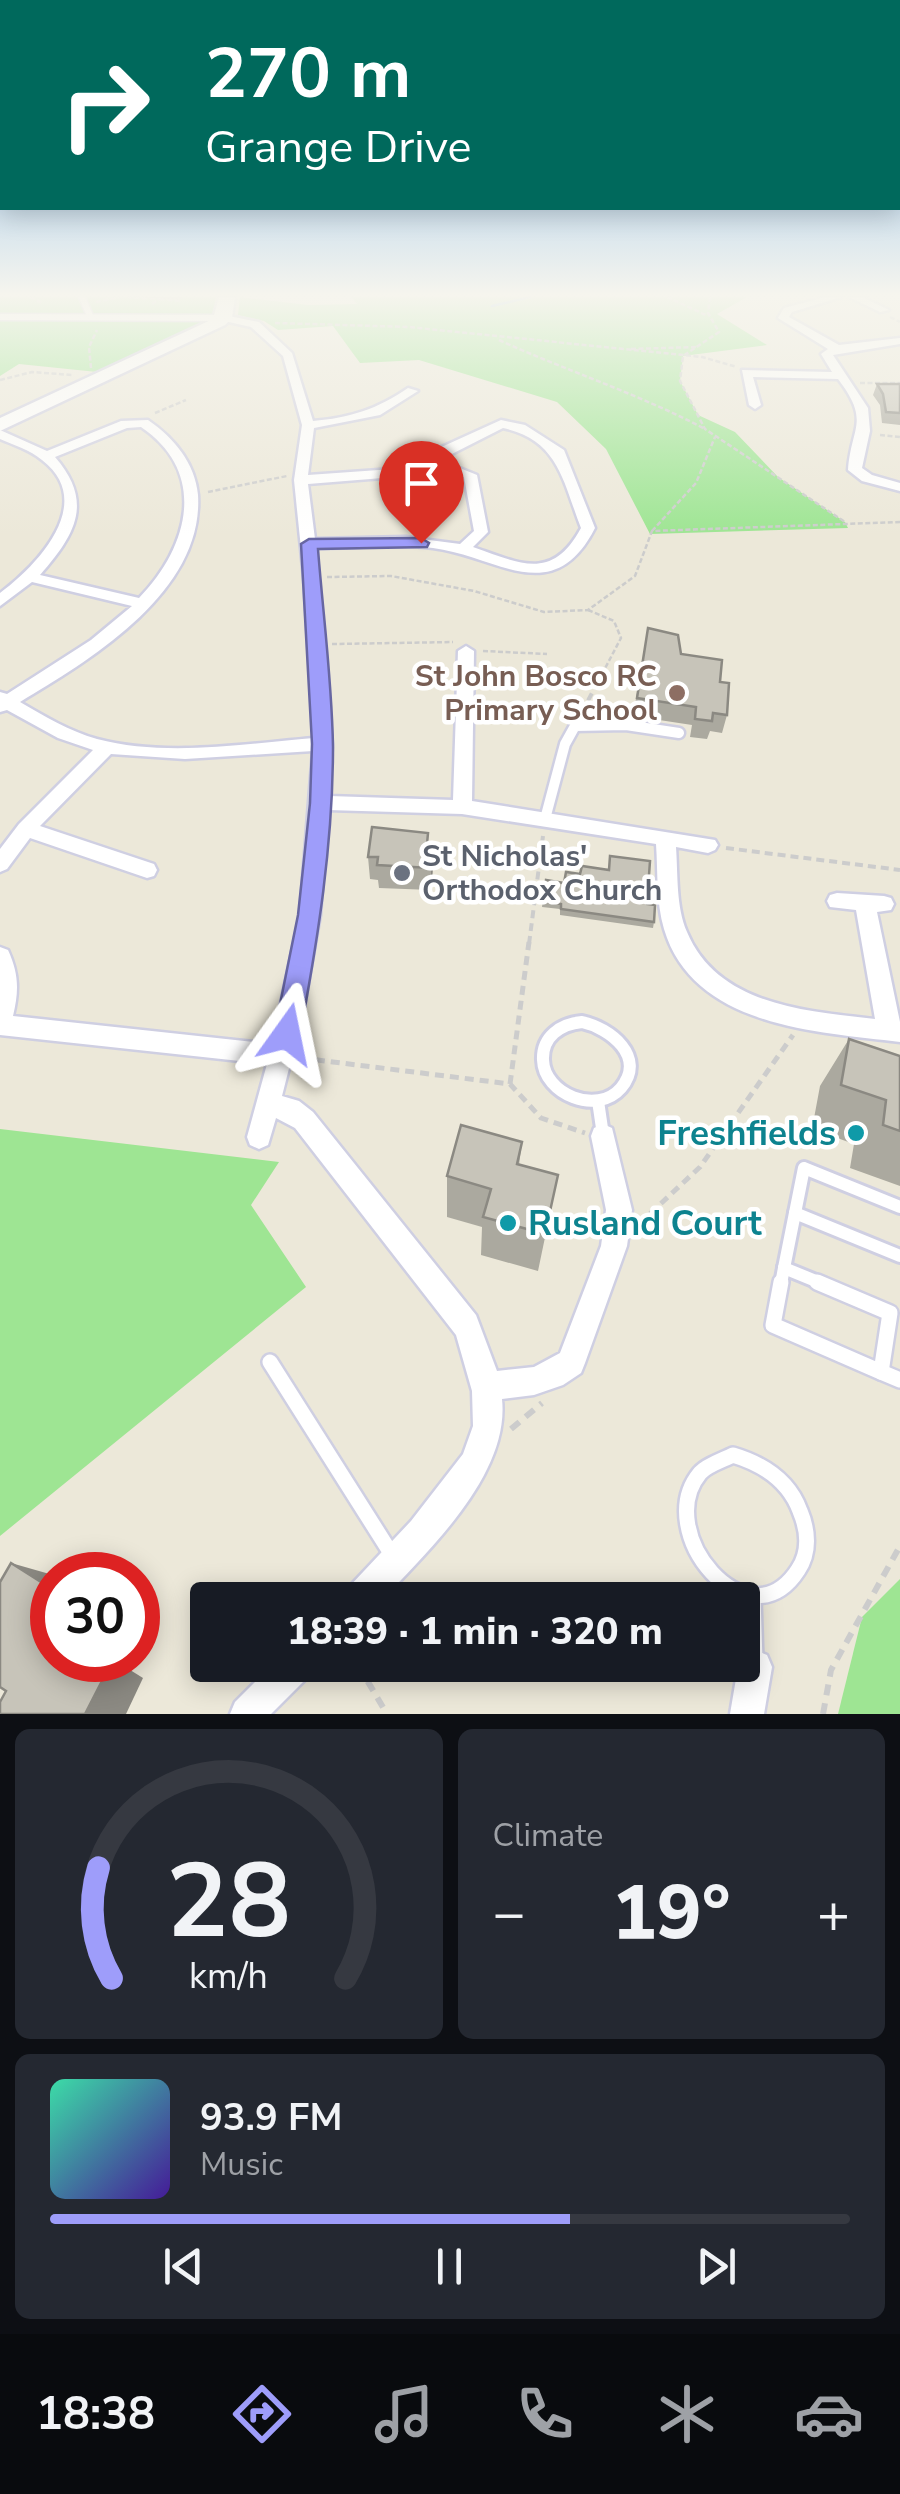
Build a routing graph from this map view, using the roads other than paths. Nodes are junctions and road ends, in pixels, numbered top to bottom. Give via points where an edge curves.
1 (101, 377) edge
2 (294, 377) edge
3 (747, 377) edge
4 (814, 377) edge
5 (848, 379) joint
6 (412, 390) dead end
7 (754, 405) dead end
8 (0, 425) edge
9 (308, 425) junction
10 (0, 434) edge
11 (46, 456) junction
12 (430, 460) junction
13 (301, 477) junction
14 (900, 486) edge
15 (309, 544) junction
16 (463, 548) junction
17 (30, 577) junction
18 (0, 600) edge
19 (143, 604) junction
20 (466, 651) road end
21 (2, 702) edge
22 (679, 733) dead end
23 (322, 744) junction
24 (107, 747) junction
25 (320, 803) junction
26 (462, 807) junction
27 (545, 819) junction
28 (26, 829) junction
29 (665, 838) junction
30 (708, 845) road end
31 (0, 864) edge
32 (148, 870) dead end
33 (837, 901) dead end
34 (0, 956) edge
35 (0, 1024) edge
36 (895, 1032) edge
37 (282, 1055) junction
38 (598, 1101) junction
39 (269, 1105) junction
40 (603, 1134) joint
41 (259, 1137) dead end
42 (900, 1207) edge
43 (795, 1213) junction
44 (900, 1256) edge
45 (784, 1268) junction
46 (270, 1362) dead end
47 (881, 1372) junction
48 (900, 1380) edge
49 (486, 1387) junction
50 (397, 1562) junction
51 (378, 1582) edge
52 (753, 1597) joint
53 (279, 1682) edge
54 (753, 1682) edge
55 (247, 1714) edge
56 (748, 1714) edge

1 - 8 street
2 - 9 street
3 - 7 street
4 - 5 street
5 - 14 street via 864,413 854,470
6 - 9 street via 355,421
9 - 13 street
10 - 11 street
11 - 17 street via 66,480 72,507 62,537
11 - 19 street via 138,422 172,447 195,509 181,552
12 - 13 street via 395,473
12 - 16 street via 470,474 481,532
12 - 16 street via 501,424 520,428 558,453 588,528 576,553 544,568 506,566
13 - 15 street
15 - 16 street
15 - 23 street
17 - 18 street
17 - 19 street
19 - 21 street via 109,635
20 - 26 street
21 - 24 street
22 - 27 lane via 574,726
23 - 24 street via 218,752
23 - 25 street
24 - 28 street
25 - 26 street
25 - 37 street via 310,915
26 - 27 street
27 - 29 street
28 - 31 street
28 - 32 street
29 - 30 street
29 - 36 street via 676,935 705,980 748,1007
33 - 36 street via 874,904
34 - 35 street via 9,988
35 - 37 street
37 - 39 street
38 - 38 lane via 567,1097 545,1077 541,1050 556,1029 596,1024 627,1051 622,1088
38 - 40 lane
39 - 41 street
39 - 49 street via 304,1120 466,1325
40 - 49 street via 619,1210 614,1246 571,1362 554,1376
42 - 43 lane via 804,1168
43 - 44 lane
43 - 45 lane
45 - 47 lane via 890,1313
45 - 47 lane via 773,1325
46 - 50 lane
47 - 48 lane
49 - 50 street via 480,1454
50 - 51 street
52 - 52 lane via 713,1577 688,1534 685,1510 699,1471 733,1455 752,1458 778,1476 804,1525 800,1568 772,1594
53 - 55 street
54 - 56 street

